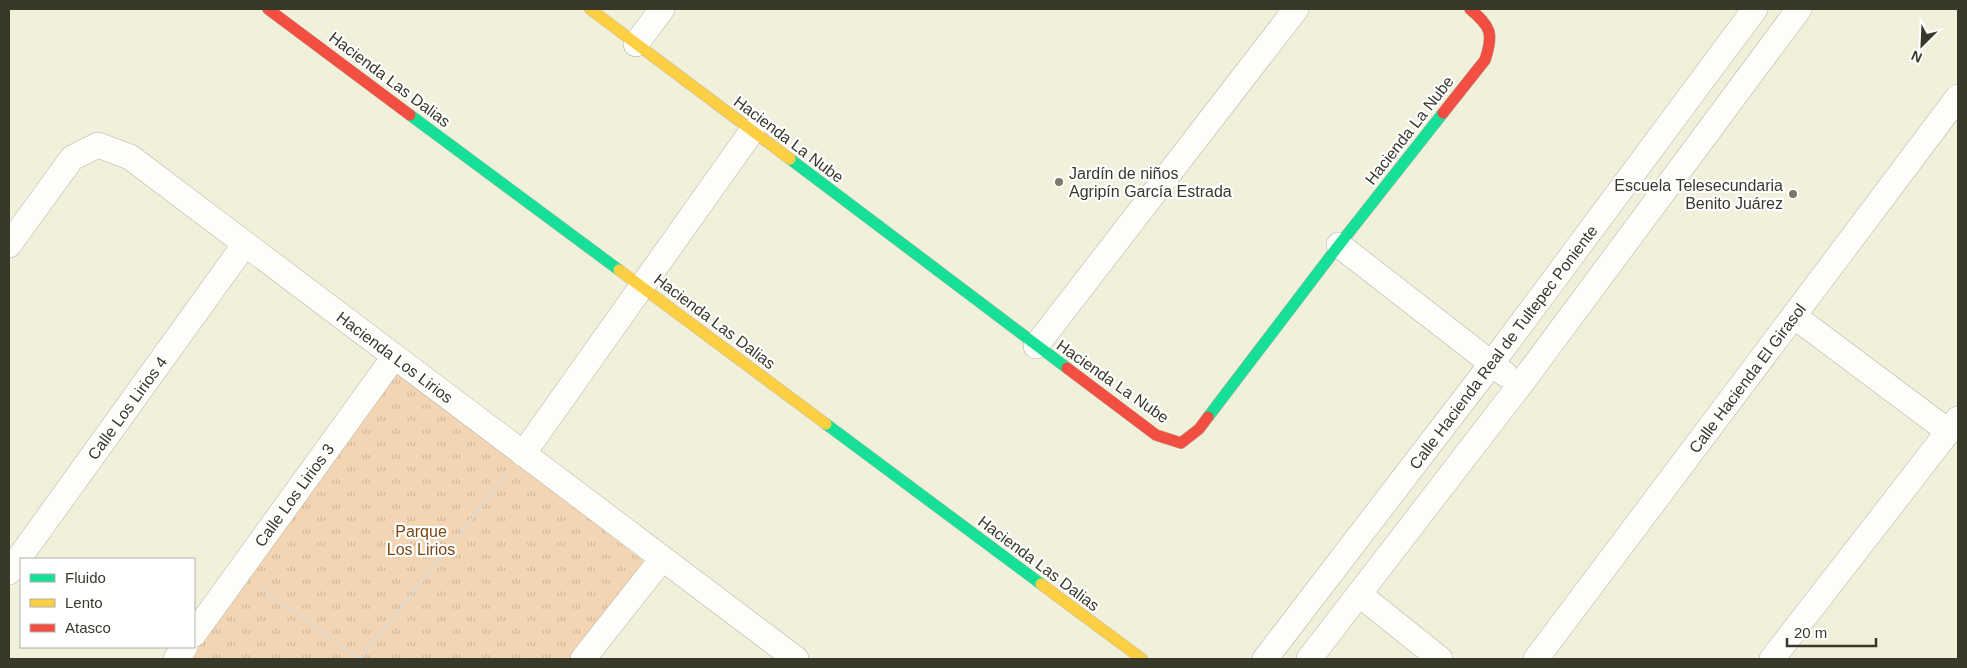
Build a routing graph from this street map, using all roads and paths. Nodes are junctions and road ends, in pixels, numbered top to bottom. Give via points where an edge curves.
1 (268, 9) edge
2 (590, 9) edge
3 (662, 9) edge
4 (1296, 9) edge
5 (1470, 9) edge
6 (1755, 9) edge
7 (1798, 9) edge
8 (636, 44) junction
9 (1958, 97) edge
10 (752, 131) junction
11 (245, 244) junction
12 (9, 245) edge
13 (1339, 245) junction
14 (640, 286) junction
15 (1794, 316) junction
16 (1036, 346) junction
17 (394, 356) junction
18 (1492, 364) junction
19 (1520, 385) junction
20 (1953, 426) edge
21 (523, 454) junction
22 (662, 559) junction
23 (9, 572) edge
24 (238, 573) junction
25 (1359, 594) junction
26 (195, 633) edge
27 (184, 648) edge
28 (176, 659) edge
29 (360, 659) edge
30 (583, 659) edge
31 (796, 659) edge
32 (1142, 659) edge
33 (1265, 659) edge
34 (1309, 659) edge
35 (1440, 659) edge
36 (1536, 659) edge
37 (1772, 659) edge

1 - 14 street, Hacienda Las Dalias
2 - 8 street, Hacienda La Nube
3 - 8 street
4 - 16 street
5 - 13 street, Hacienda La Nube via 1486,22 1492,40 1485,60
6 - 18 street, Calle Hacienda Real de Tultepec Poniente
7 - 19 street
8 - 10 street, Hacienda La Nube
9 - 15 street, Calle Hacienda El Girasol
10 - 14 street
10 - 16 street, Hacienda La Nube
11 - 12 street, Hacienda Los Lirios via 130,157 98,145 72,158
11 - 17 street, Hacienda Los Lirios
11 - 23 street, Calle Los Lirios 4
13 - 16 street, Hacienda La Nube via 1199,429 1181,443 1156,435
13 - 18 street
14 - 21 street
14 - 32 street, Hacienda Las Dalias
15 - 20 street
15 - 36 street, Calle Hacienda El Girasol
17 - 21 street, Hacienda Los Lirios
17 - 24 street, Calle Los Lirios 3
18 - 19 street
18 - 33 street, Calle Hacienda Real de Tultepec Poniente
19 - 25 street
20 - 37 street
21 - 22 street, Hacienda Los Lirios
21 - 29 path
22 - 30 street
22 - 31 street, Hacienda Los Lirios
24 - 26 street, Calle Los Lirios 3
24 - 29 path
25 - 34 street
25 - 35 street
27 - 28 street

